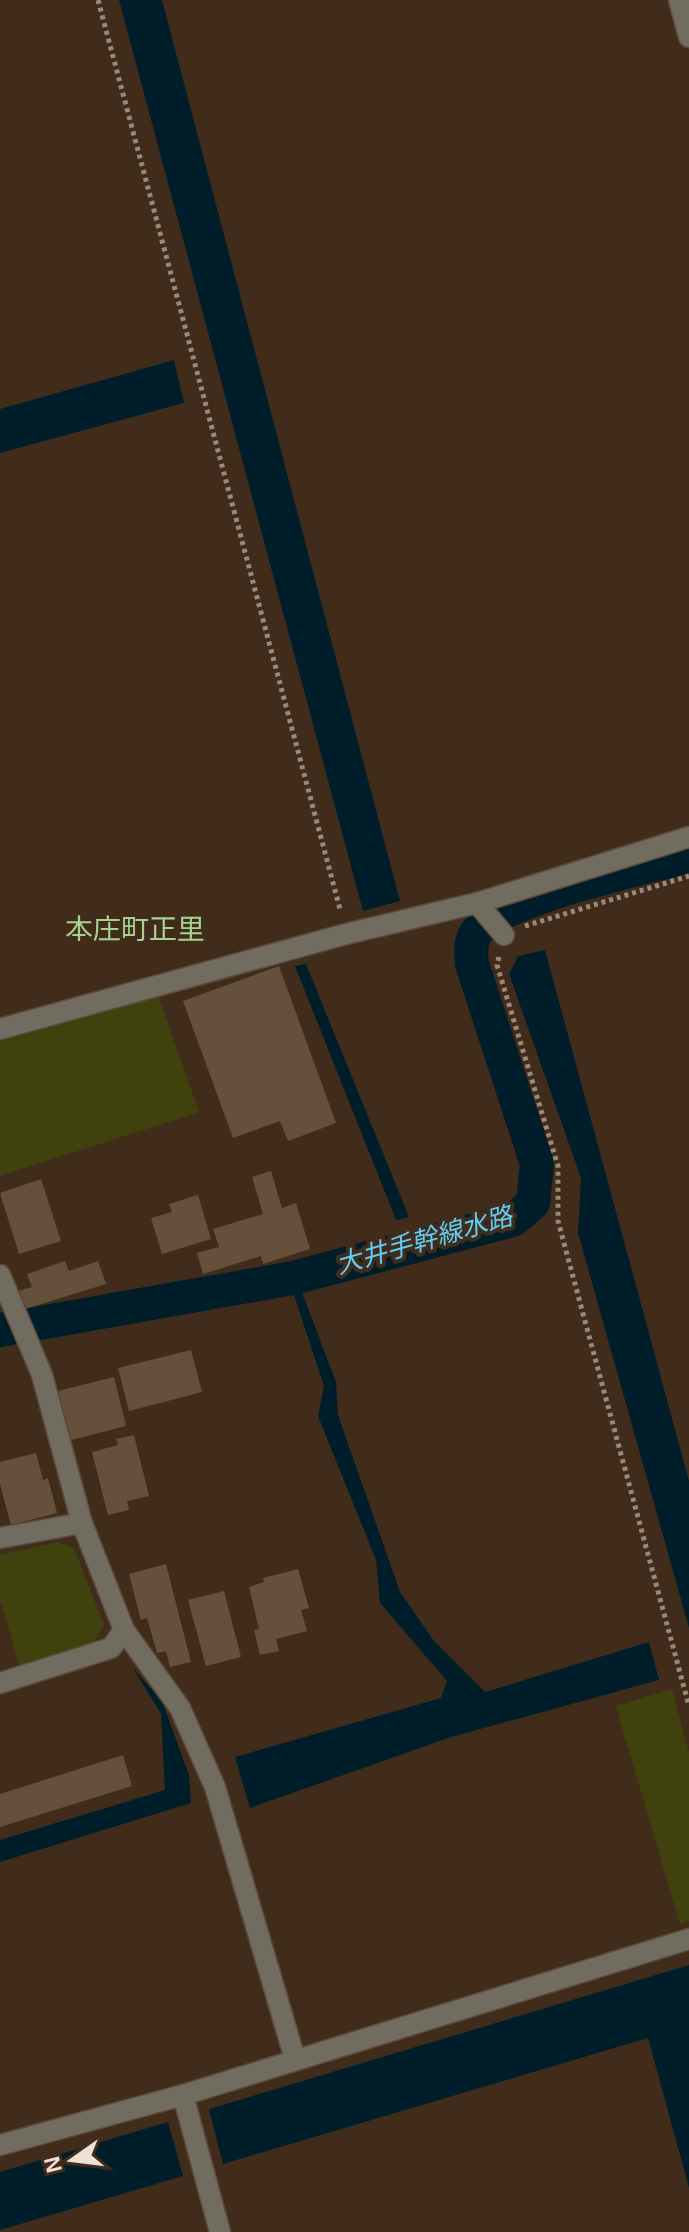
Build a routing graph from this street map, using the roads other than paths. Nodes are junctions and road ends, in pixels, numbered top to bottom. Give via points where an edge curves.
1 (679, 0) edge
2 (689, 37) edge
3 (689, 837) edge
4 (477, 903) junction
5 (504, 935) road end
6 (0, 1029) edge
7 (0, 1275) edge
8 (82, 1523) junction
9 (0, 1538) edge
10 (124, 1630) junction
11 (0, 1683) edge
12 (689, 1939) edge
13 (295, 2059) junction
14 (183, 2095) junction
15 (0, 2145) edge
16 (220, 2232) edge

1 - 2 street
3 - 4 street
4 - 5 street
4 - 6 street
7 - 8 street via 42,1375
8 - 9 street
8 - 10 street
10 - 11 street via 111,1648
10 - 13 street via 180,1708 215,1787
12 - 13 street
13 - 14 street
14 - 15 street
14 - 16 street

